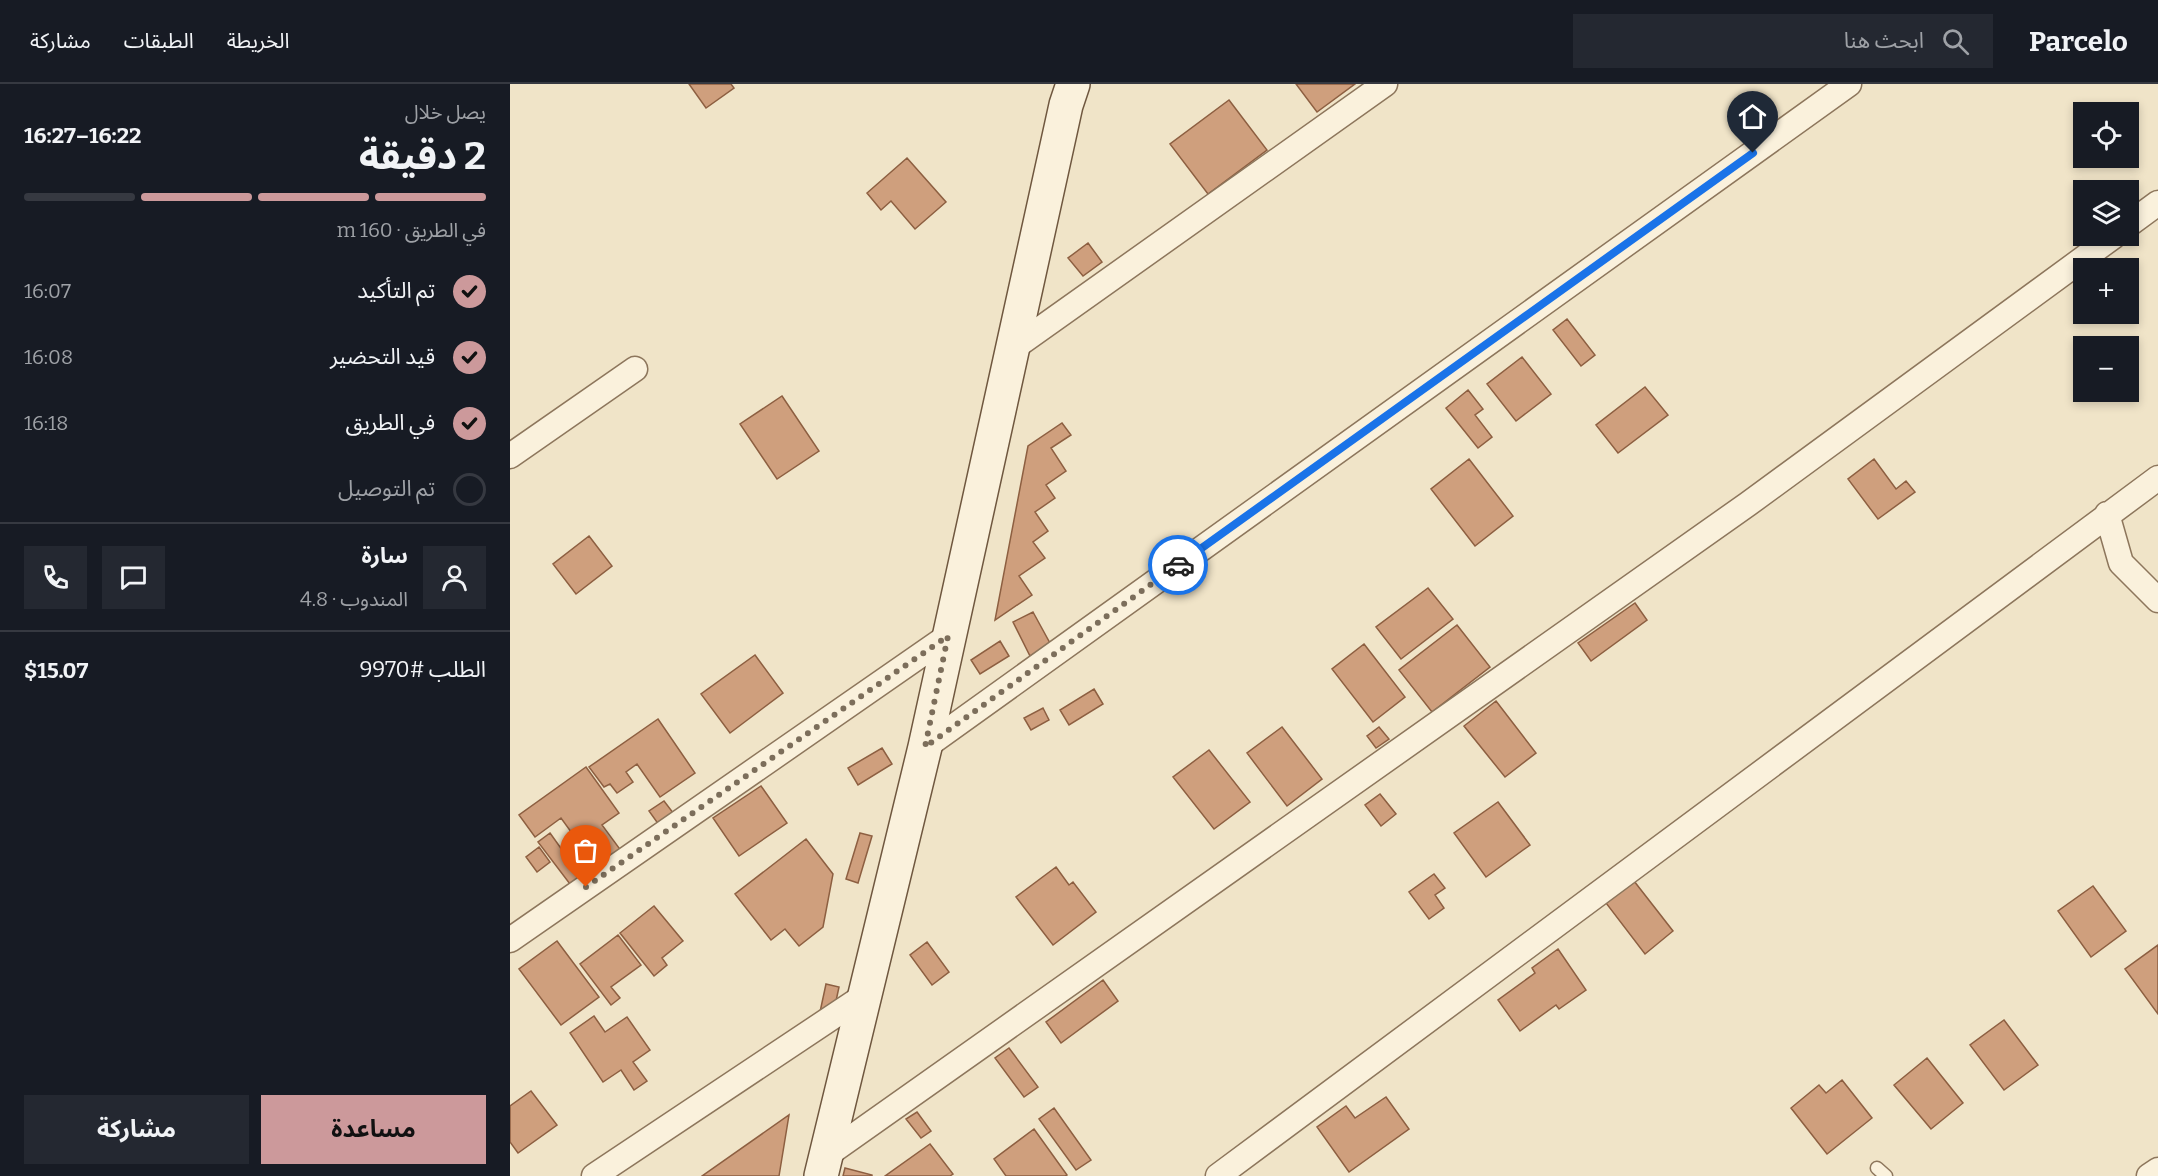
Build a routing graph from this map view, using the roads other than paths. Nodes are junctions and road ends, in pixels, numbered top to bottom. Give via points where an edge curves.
1 (1073, 84) edge
2 (1385, 84) edge
3 (1849, 84) edge
4 (2158, 203) edge
5 (2139, 217) edge
6 (2100, 246) edge
7 (1012, 349) junction
8 (635, 369) dead end
9 (510, 456) edge
10 (2158, 478) edge
11 (2107, 514) junction
12 (2158, 600) edge
13 (948, 636) junction
14 (925, 747) junction
15 (510, 940) edge
16 (864, 996) junction
17 (822, 1167) edge
18 (2158, 1170) edge
19 (594, 1176) edge
20 (1218, 1176) edge
21 (2149, 1176) edge

1 - 7 street
2 - 7 street
3 - 14 street
4 - 5 street
6 - 17 street via 1739,511
7 - 13 street
8 - 9 street
10 - 11 street
11 - 12 street via 2121,563
11 - 20 street
13 - 14 street
13 - 15 street
14 - 16 street
16 - 17 street
16 - 19 street
18 - 21 street

